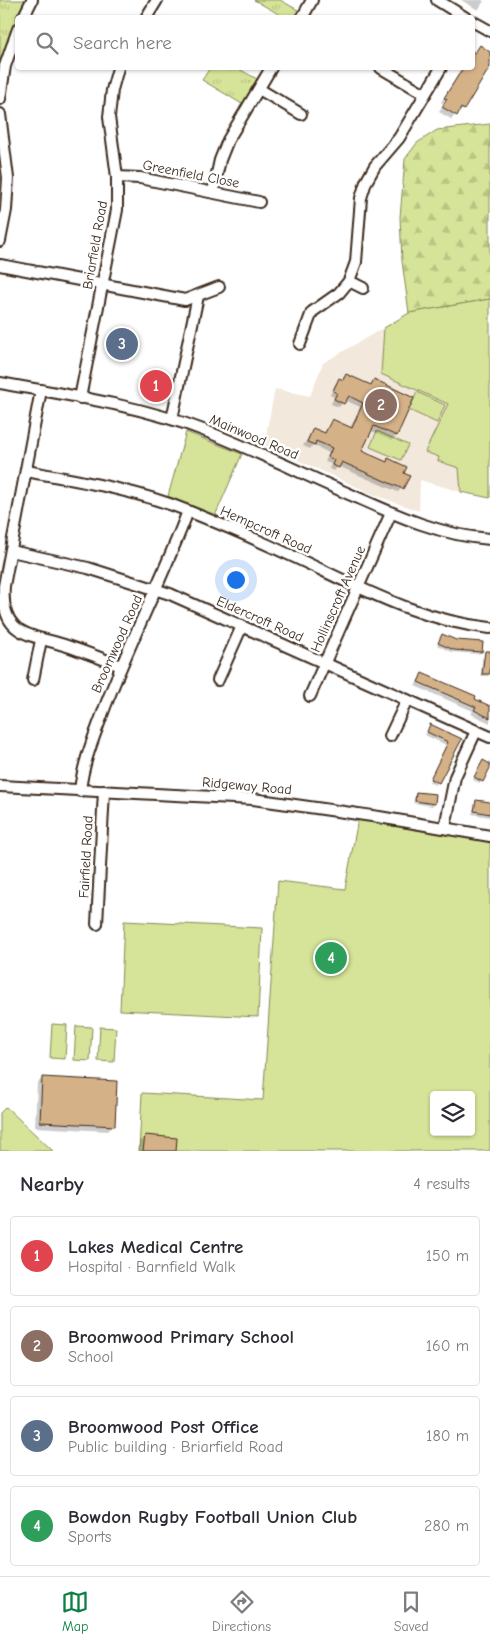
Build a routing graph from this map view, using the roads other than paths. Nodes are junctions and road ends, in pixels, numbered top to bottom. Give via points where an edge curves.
1 (32, 0) edge
2 (157, 0) edge
3 (312, 0) edge
4 (437, 0) edge
5 (24, 15) edge
6 (148, 15) edge
7 (304, 15) edge
8 (461, 15) edge
9 (475, 23) edge
10 (490, 31) edge
11 (15, 38) edge
12 (117, 70) edge
13 (271, 70) edge
14 (383, 70) edge
15 (440, 70) edge
16 (259, 89) junction
17 (425, 94) junction
18 (0, 99) edge
19 (0, 114) edge
20 (301, 114) dead end
21 (117, 177) junction
22 (213, 192) junction
23 (260, 202) dead end
24 (0, 241) edge
25 (0, 265) edge
26 (349, 281) junction
27 (102, 285) junction
28 (219, 287) dead end
29 (363, 288) dead end
30 (198, 296) junction
31 (300, 344) dead end
32 (0, 383) edge
33 (41, 390) junction
34 (80, 398) junction
35 (172, 419) junction
36 (26, 471) junction
37 (188, 511) junction
38 (391, 513) junction
39 (490, 539) edge
40 (11, 551) junction
41 (357, 588) junction
42 (157, 590) junction
43 (242, 626) junction
44 (490, 628) edge
45 (41, 640) junction
46 (324, 663) junction
47 (121, 666) junction
48 (33, 681) dead end
49 (217, 681) dead end
50 (309, 698) dead end
51 (407, 700) junction
52 (476, 731) junction
53 (390, 737) dead end
54 (490, 737) edge
55 (0, 786) edge
56 (80, 791) junction
57 (104, 791) junction
58 (445, 827) junction
59 (490, 836) edge
60 (97, 924) dead end

1 - 5 street
2 - 6 street
3 - 7 street
4 - 8 street
9 - 10 street
11 - 18 street via 5,66
12 - 21 street, Briarfield Road via 109,117
13 - 16 street
14 - 17 street
15 - 17 street
16 - 20 street
16 - 22 street via 225,147
17 - 26 street via 399,138 366,182 356,262
19 - 24 street via 8,188
21 - 22 street, Greenfield Close via 140,178
21 - 27 street, Briarfield Road via 117,210
22 - 23 street, Greenfield Close
25 - 27 street
26 - 29 street
26 - 31 street via 339,293 312,312 301,328
27 - 30 street via 185,300
27 - 34 street, Briarfield Road
28 - 30 street
30 - 35 street
32 - 33 street, Mainwood Road
33 - 34 street, Mainwood Road
33 - 36 street
34 - 35 street, Mainwood Road
35 - 38 street, Mainwood Road via 246,447
36 - 37 street, Hempcroft Road via 137,495
36 - 40 street
37 - 41 street, Hempcroft Road
37 - 42 street, Broomwood Road
38 - 39 street, Mainwood Road via 440,529
38 - 41 street, Hollinscroft Avenue
40 - 42 street, Eldercroft Road via 88,568
40 - 45 street via 3,592 4,611 19,631
41 - 44 street, Hempcroft Road via 419,612
41 - 46 street, Hollinscroft Avenue
42 - 43 street, Eldercroft Road
42 - 47 street, Broomwood Road
43 - 46 street, Eldercroft Road
43 - 49 street
45 - 47 street
45 - 48 street
46 - 50 street, Hollinscroft Avenue
46 - 51 street, Eldercroft Road
47 - 56 street, Broomwood Road via 86,758
51 - 52 street, Eldercroft Road
51 - 53 street
52 - 54 street, Eldercroft Road
52 - 58 street via 455,777
55 - 56 street, Ridgeway Road
56 - 57 street, Ridgeway Road
57 - 58 street, Ridgeway Road via 253,799
57 - 60 street, Fairfield Road
58 - 59 street, Ridgeway Road

